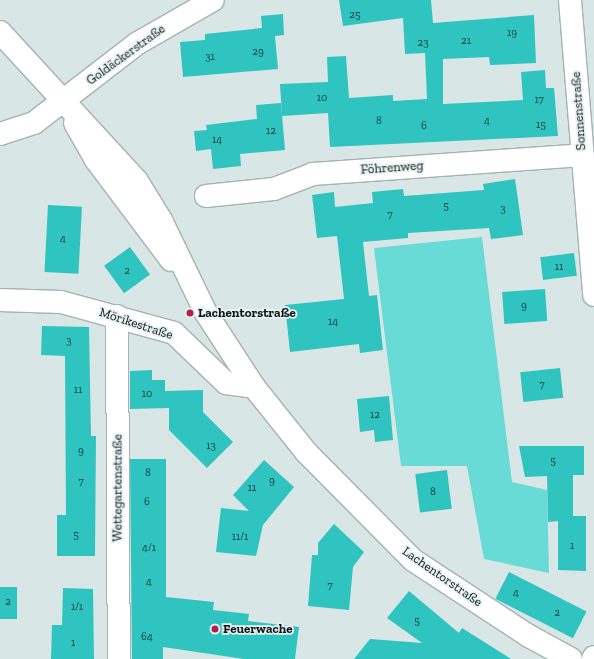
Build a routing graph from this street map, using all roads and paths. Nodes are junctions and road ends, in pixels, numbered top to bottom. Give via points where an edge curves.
1 (213, 0) edge
2 (570, 0) edge
3 (0, 32) edge
4 (586, 85) edge
5 (63, 102) junction
6 (0, 134) edge
7 (582, 156) junction
8 (206, 196) dead end
9 (593, 261) edge
10 (594, 295) edge
11 (0, 300) edge
12 (117, 316) junction
13 (254, 387) junction
14 (119, 659) edge
15 (571, 659) edge

1 - 5 street, Goldäckerstraße via 138,43
2 - 4 street, Sonnenstraße
3 - 5 street, Lachentorstraße
4 - 7 street, Sonnenstraße
5 - 6 street, Goldäckerstraße via 34,123
5 - 13 street, Lachentorstraße via 106,143 136,181 161,220 206,313
7 - 8 street, Föhrenweg via 312,174 274,189
7 - 9 street, Sonnenstraße
9 - 10 street, Sonnenstraße
11 - 12 street, Mörikestraße via 61,302
12 - 13 street, Mörikestraße via 174,333 226,383
12 - 14 street, Wettegartenstraße
13 - 15 street, Lachentorstraße via 306,452 413,560 526,635

